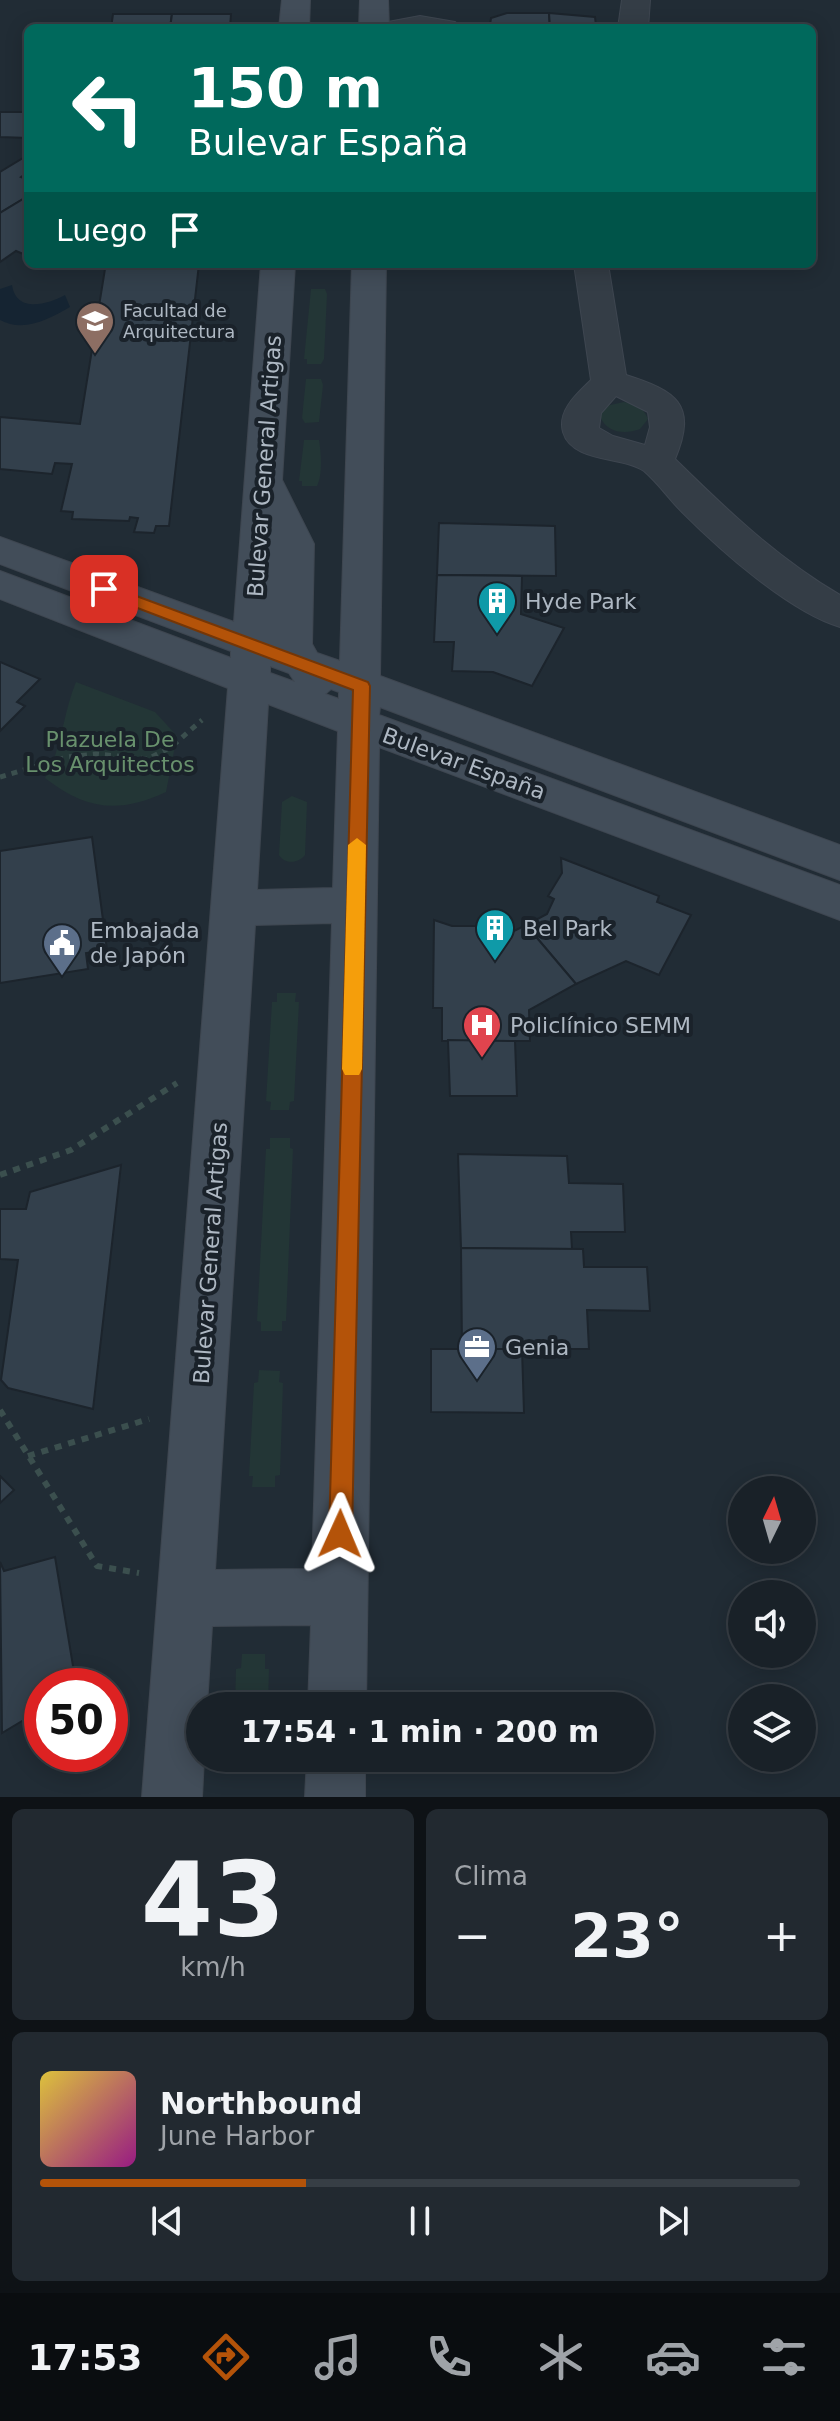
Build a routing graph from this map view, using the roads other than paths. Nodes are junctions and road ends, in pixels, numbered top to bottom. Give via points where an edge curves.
1 (296, 0) edge
2 (374, 0) edge
3 (443, 0) edge
4 (636, 0) edge
5 (294, 24) edge
6 (374, 24) edge
7 (445, 24) edge
8 (633, 24) edge
9 (278, 268) edge
10 (369, 268) edge
11 (592, 268) edge
12 (609, 382) junction
13 (656, 462) junction
14 (263, 478) junction
15 (0, 550) edge
16 (0, 584) edge
17 (840, 613) edge
18 (250, 663) junction
19 (304, 665) junction
20 (360, 705) junction
21 (840, 863) edge
22 (840, 903) edge
23 (356, 905) junction
24 (234, 908) junction
25 (187, 1589) junction
26 (339, 1597) junction
27 (337, 1692) edge
28 (336, 1772) edge
29 (172, 1797) edge
30 (335, 1797) edge

1 - 5 main road
2 - 6 main road
3 - 7 street
4 - 8 street
9 - 14 main road, Bulevar General Artigas
10 - 20 main road
11 - 12 street
12 - 13 street via 645,394 667,409 671,423
12 - 13 street via 583,410 581,431 602,447
13 - 17 street via 747,550
14 - 18 main road, Bulevar General Artigas
14 - 19 main road via 295,544 292,645
15 - 18 main road, Bulevar España
16 - 18 main road, Bulevar España
18 - 19 main road, Bulevar España
18 - 20 main road, Bulevar España
18 - 24 main road, Bulevar General Artigas
19 - 20 main road via 329,700
20 - 21 main road, Bulevar España
20 - 22 main road, Bulevar España
20 - 23 main road
23 - 24 main road
23 - 26 main road
24 - 25 main road, Bulevar General Artigas
25 - 26 main road
25 - 29 main road, Bulevar General Artigas
26 - 27 main road
28 - 30 main road

